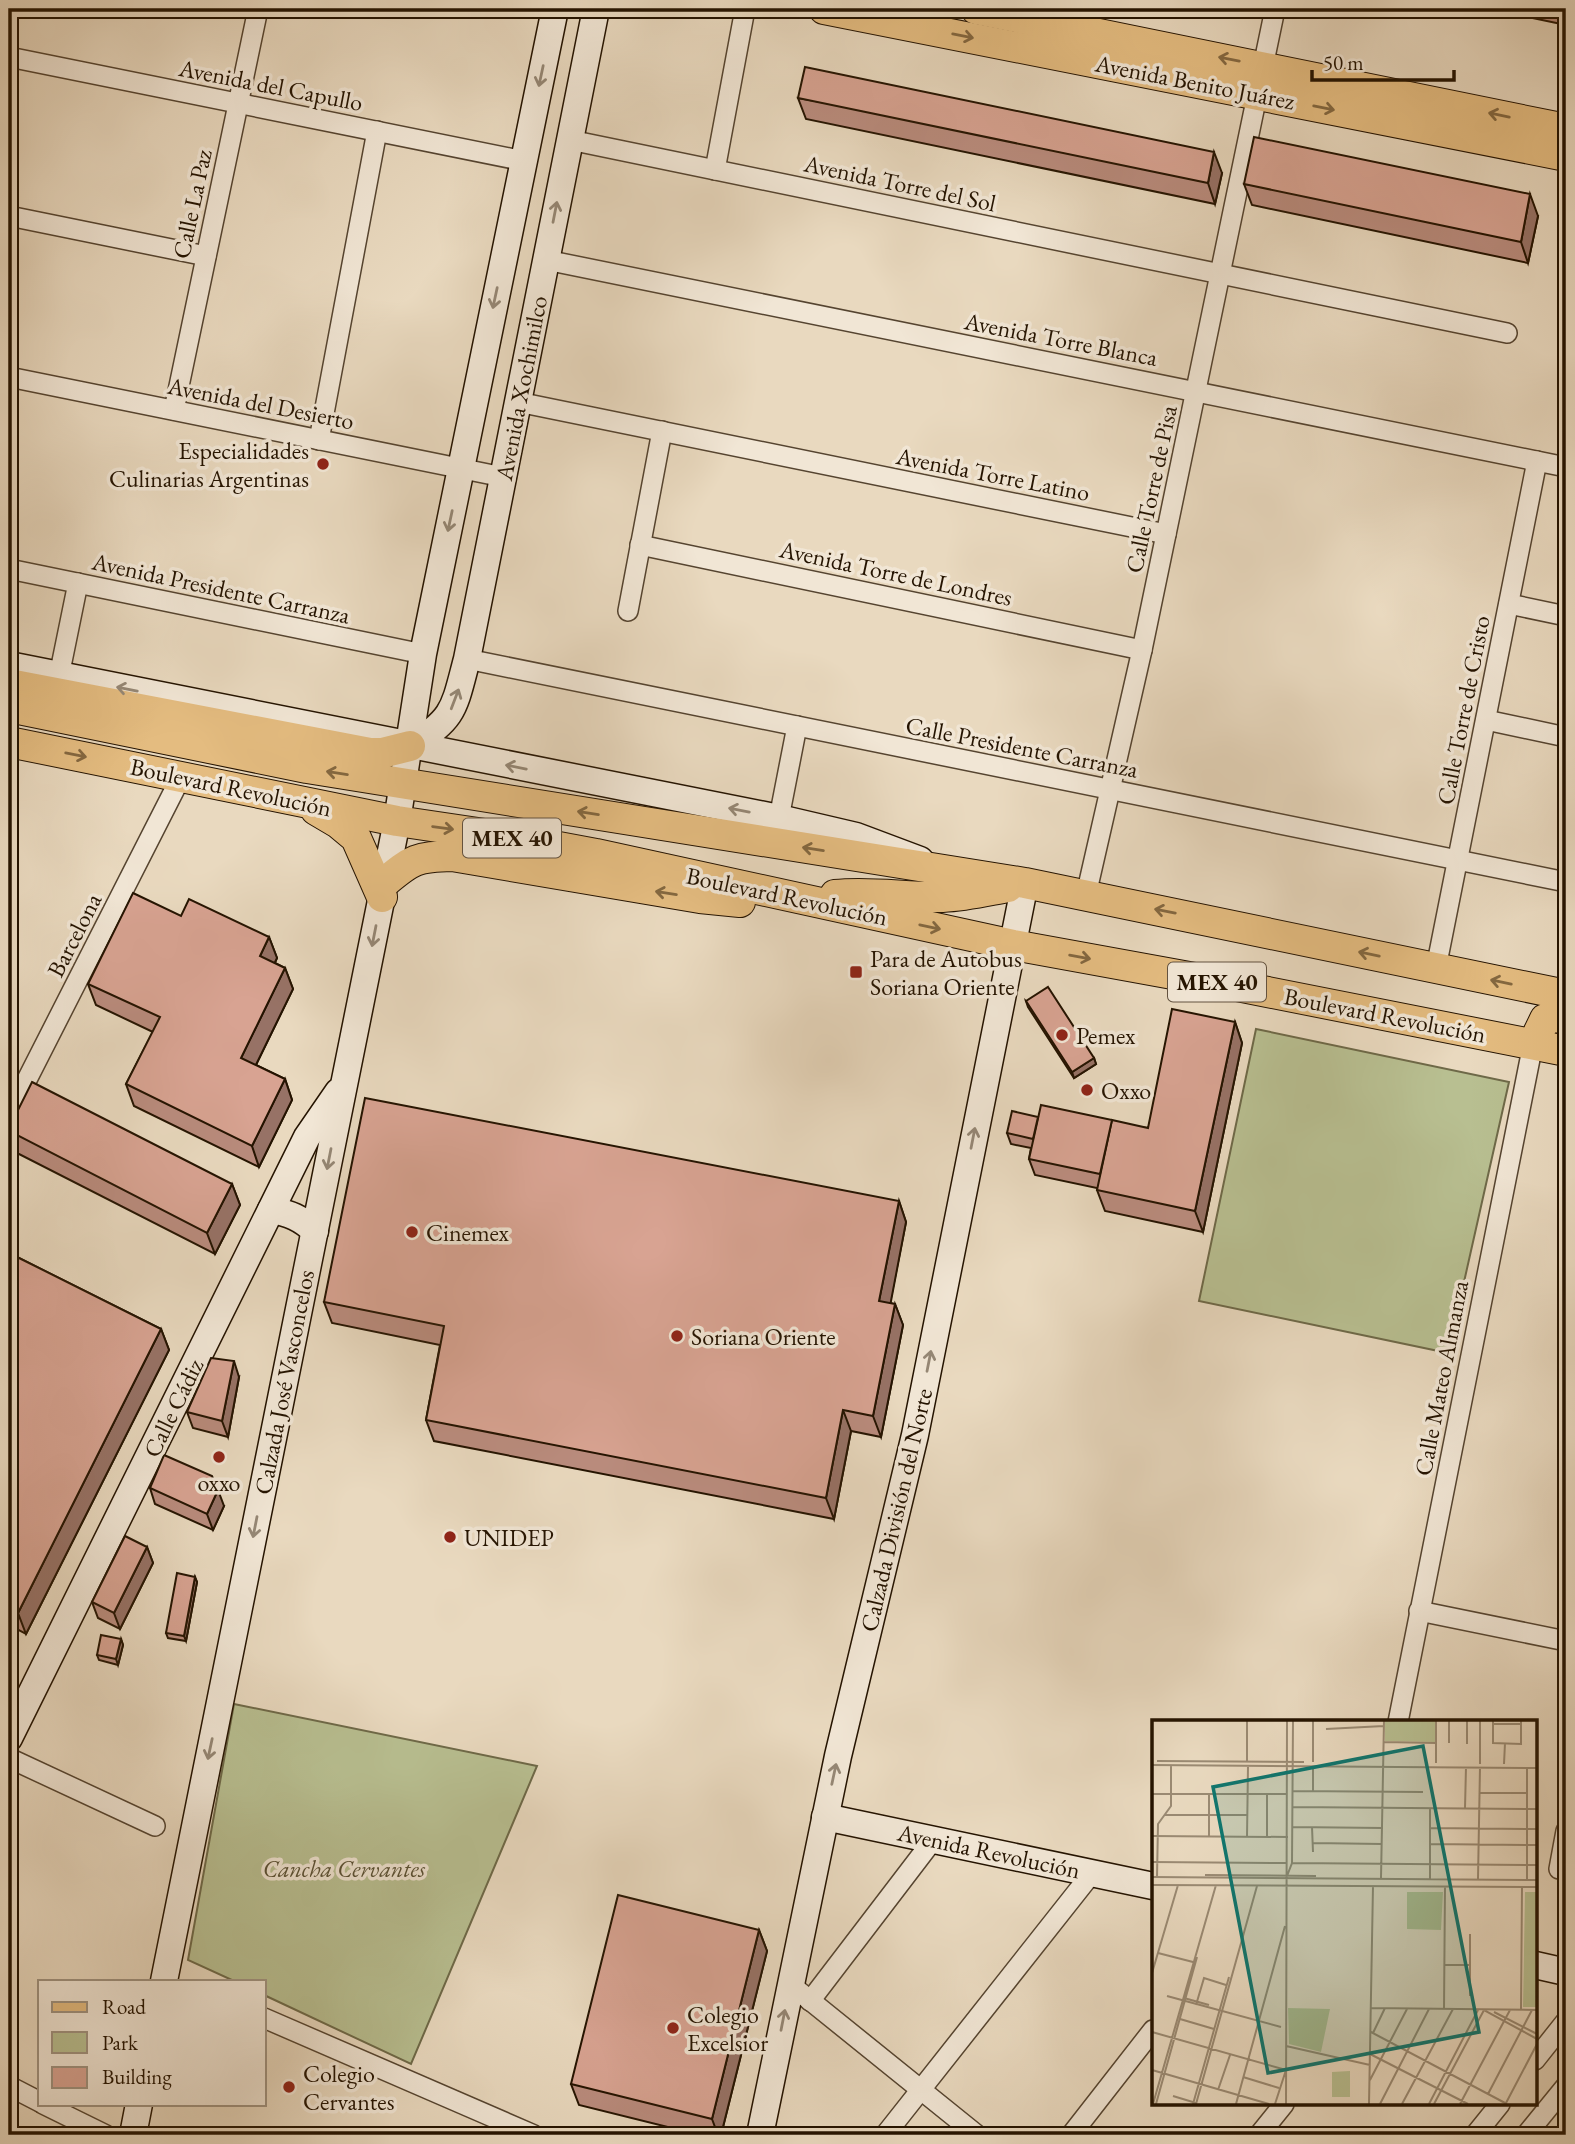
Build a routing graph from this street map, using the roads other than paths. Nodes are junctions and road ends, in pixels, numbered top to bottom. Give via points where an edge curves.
1 (258, 9) edge
2 (555, 9) edge
3 (596, 9) edge
4 (745, 9) edge
5 (824, 9) edge
6 (976, 9) edge
7 (1275, 9) edge
8 (9, 57) edge
9 (1260, 80) junction
10 (239, 103) junction
11 (1566, 129) edge
12 (377, 131) junction
13 (570, 140) junction
14 (1489, 141) junction
15 (1566, 144) edge
16 (1566, 156) edge
17 (524, 160) junction
18 (715, 170) junction
19 (9, 216) edge
20 (206, 256) junction
21 (546, 260) junction
22 (1220, 274) junction
23 (1507, 332) dead end
24 (9, 377) edge
25 (1196, 391) junction
26 (518, 402) junction
27 (174, 410) junction
28 (662, 431) junction
29 (318, 440) junction
30 (1537, 461) junction
31 (1566, 467) edge
32 (461, 468) junction
33 (503, 477) junction
34 (1166, 534) junction
35 (640, 545) junction
36 (9, 569) edge
37 (78, 583) junction
38 (1509, 604) junction
39 (628, 611) dead end
40 (1566, 616) edge
41 (1142, 650) junction
42 (423, 654) junction
43 (467, 659) junction
44 (9, 665) edge
45 (9, 684) edge
46 (57, 685) junction
47 (9, 707) edge
48 (1486, 720) junction
49 (797, 726) junction
50 (1566, 737) edge
51 (9, 742) edge
52 (410, 746) junction
53 (181, 777) junction
54 (405, 784) junction
55 (1110, 790) junction
56 (304, 802) junction
57 (779, 818) junction
58 (397, 821) junction
59 (1459, 860) junction
60 (945, 870) junction
61 (1566, 882) edge
62 (1025, 883) junction
63 (384, 890) junction
64 (1086, 895) junction
65 (799, 899) junction
66 (1013, 945) junction
67 (1436, 968) junction
68 (1566, 995) edge
69 (1566, 1018) edge
70 (1533, 1044) junction
71 (1566, 1051) edge
72 (345, 1082) junction
73 (9, 1115) edge
74 (271, 1210) junction
75 (315, 1231) junction
76 (1419, 1611) junction
77 (1566, 1641) edge
78 (1398, 1720) edge
79 (9, 1738) edge
80 (9, 1758) edge
81 (825, 1817) junction
82 (155, 1826) dead end
83 (1566, 1831) edge
84 (933, 1840) junction
85 (1559, 1868) dead end
86 (1092, 1873) junction
87 (1152, 1886) edge
88 (1536, 1965) edge
89 (1566, 1972) edge
90 (169, 1979) edge
91 (800, 1993) junction
92 (266, 2019) edge
93 (1566, 2021) edge
94 (1152, 2031) edge
95 (1536, 2059) edge
96 (9, 2086) edge
97 (1566, 2086) edge
98 (922, 2091) junction
99 (38, 2101) edge
100 (48, 2106) edge
101 (139, 2106) edge
102 (1282, 2106) edge
103 (1498, 2106) edge
104 (106, 2135) edge
105 (133, 2135) edge
106 (534, 2135) edge
107 (760, 2135) edge
108 (885, 2135) edge
109 (977, 2135) edge
110 (1070, 2135) edge
111 (1259, 2135) edge
112 (1475, 2135) edge
113 (1526, 2135) edge

1 - 10 street, Calle La Paz
2 -> 17 main road, Avenida Xochimilco
3 - 13 main road, Avenida Xochimilco
4 - 18 street
5 -> 9 main road, Avenida Benito Juárez
9 -> 6 main road, Avenida Benito Juárez
7 - 9 street, Calle Torre de Pisa
8 - 10 street, Avenida del Capullo
11 -> 9 main road, Avenida Benito Juárez
9 -> 14 main road, Avenida Benito Juárez
9 - 22 street, Calle Torre de Pisa
10 - 12 street, Avenida del Capullo
10 - 20 street, Calle La Paz
12 - 17 street, Avenida del Capullo
12 - 29 street
13 - 18 street, Avenida Torre del Sol
21 -> 13 main road, Avenida Xochimilco
14 - 15 main road
14 - 16 main road, Avenida Benito Juárez
17 -> 32 main road, Avenida Xochimilco
18 - 22 street, Avenida Torre del Sol
19 - 20 street
20 - 27 street, Calle La Paz
21 - 25 street, Avenida Torre Blanca
21 - 26 main road, Avenida Xochimilco
22 - 23 street, Avenida Torre del Sol
22 - 25 street, Calle Torre de Pisa
24 - 27 street, Avenida del Desierto
25 - 30 street, Avenida Torre Blanca
25 - 34 street, Calle Torre de Pisa
26 - 28 street, Avenida Torre Latino
26 - 33 main road, Avenida Xochimilco
27 - 29 street, Avenida del Desierto
28 - 34 street, Avenida Torre Latino
28 - 35 street
29 - 32 street, Avenida del Desierto
30 - 31 street, Avenida Torre Blanca
30 - 38 street, Calle Torre de Cristo
32 - 33 street, Avenida del Desierto
32 -> 42 main road, Avenida Xochimilco
33 - 43 main road, Avenida Xochimilco
34 - 41 street, Calle Torre de Pisa
35 - 39 street
35 - 41 street, Avenida Torre de Londres
36 - 37 street, Avenida Presidente Carranza
37 - 42 street, Avenida Presidente Carranza
37 - 46 street
38 - 40 street
38 - 48 street, Calle Torre de Cristo
41 - 55 street, Calle Torre de Pisa
42 - 52 main road, Avenida Xochimilco
43 - 49 street, Calle Presidente Carranza
52 -> 43 main road, Avenida Xochimilco via 447,719
44 - 46 main road
45 - 46 main road
46 - 52 main road via 370,753
54 -> 47 main road, MEX 40
48 - 50 street
48 - 59 street, Calle Torre de Cristo
49 - 55 street, Calle Presidente Carranza
49 - 57 street
51 -> 53 main road, Boulevard Revolución / MEX 40
52 - 54 main road, Avenida Xochimilco
57 -> 52 main road
53 - 56 main road, Boulevard Revolución / MEX 40
53 - 73 street, Barcelona
54 - 58 main road, Calzada José Vasconcelos
60 -> 54 main road, MEX 40
55 - 59 street, Calle Presidente Carranza
55 - 64 street, Calle Torre de Pisa
56 - 58 main road, Boulevard Revolución / MEX 40
56 - 63 main road via 356,838
57 - 60 main road via 876,842
58 - 63 main road, Calzada José Vasconcelos
58 -> 65 main road, Boulevard Revolución / MEX 40 via 596,854
59 - 61 street, Calle Presidente Carranza
59 - 67 street, Calle Torre de Cristo
60 - 62 main road, MEX 40
62 - 64 main road, MEX 40
62 - 65 main road via 942,897 856,894
62 - 66 main road, Calzada División del Norte
65 -> 63 main road via 748,903 700,898 452,856 409,861
63 -> 72 main road, Calzada José Vasconcelos
67 -> 64 main road, MEX 40
65 -> 66 main road, Boulevard Revolución / MEX 40
66 -> 70 main road, Boulevard Revolución / MEX 40
81 -> 66 main road, Calzada División del Norte via 915,1435
68 -> 67 main road, MEX 40
69 - 70 main road via 1545,1019
70 - 71 main road, Boulevard Revolución / MEX 40
70 - 76 street, Calle Mateo Almanza
72 - 74 main road, Calle Cádiz via 307,1137
72 -> 75 main road, Calzada José Vasconcelos
74 - 75 main road via 303,1220
74 - 79 main road, Calle Cádiz
75 -> 90 main road, Calzada José Vasconcelos
76 - 77 street
76 - 78 street, Calle Mateo Almanza
80 - 82 street
81 - 84 main road, Avenida Revolución
81 - 91 main road, Calzada División del Norte
83 - 85 street
84 - 86 main road, Avenida Revolución
84 - 91 street
86 - 87 main road, Avenida Revolución
86 - 98 street
88 - 89 main road
91 - 98 street
107 -> 91 main road, Calzada División del Norte
92 - 106 street
93 - 95 street
94 - 110 street
96 - 99 street
97 - 113 street
98 - 108 street
98 - 109 street
100 - 104 street
101 - 105 main road
102 - 111 street
103 - 112 street

